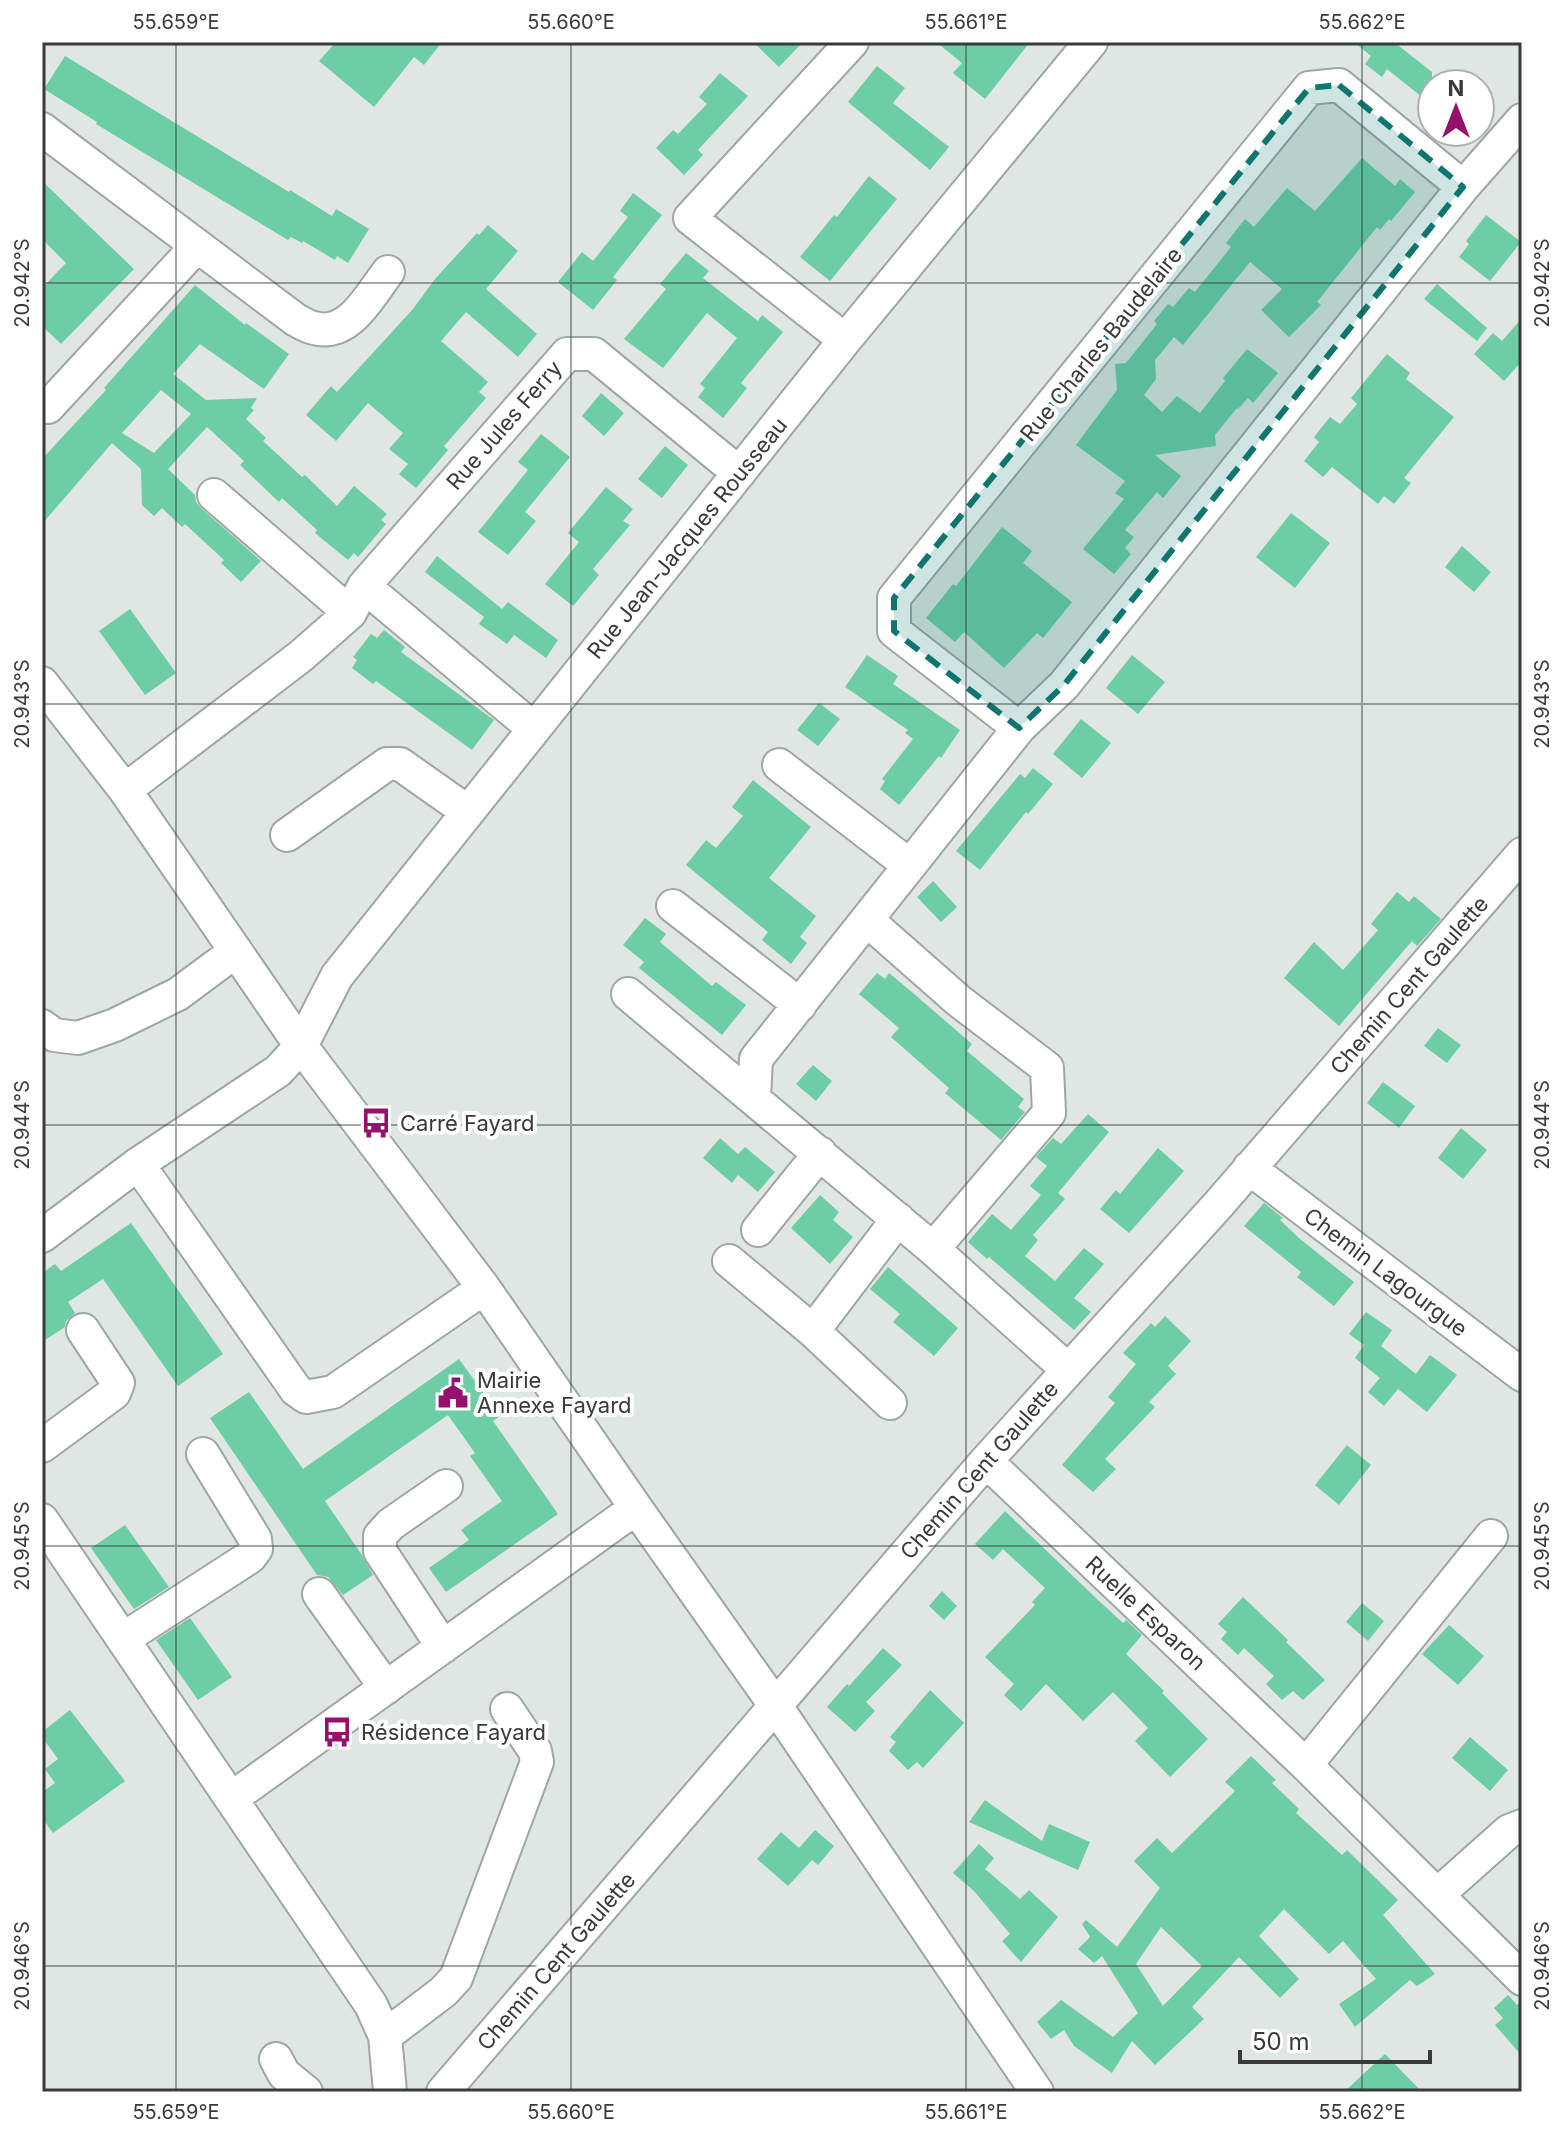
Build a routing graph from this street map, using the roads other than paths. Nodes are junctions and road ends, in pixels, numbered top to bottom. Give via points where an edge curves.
1 (852, 42) edge
2 (1091, 42) edge
3 (1522, 120) edge
4 (42, 129) edge
5 (1463, 187) junction
6 (197, 246) junction
7 (388, 272) dead end
8 (845, 340) junction
9 (42, 407) edge
10 (739, 473) junction
11 (214, 495) dead end
12 (357, 599) junction
13 (42, 683) edge
14 (1019, 728) junction
15 (534, 729) junction
16 (779, 765) dead end
17 (125, 790) junction
18 (468, 812) junction
19 (287, 835) dead end
20 (909, 865) junction
21 (1518, 867) edge
22 (673, 906) dead end
23 (867, 920) junction
24 (236, 951) junction
25 (628, 994) dead end
26 (800, 1005) junction
27 (42, 1026) edge
28 (301, 1046) junction
29 (754, 1098) junction
30 (820, 1153) junction
31 (138, 1164) junction
32 (1249, 1168) junction
33 (898, 1219) junction
34 (758, 1230) dead end
35 (42, 1236) edge
36 (933, 1249) junction
37 (729, 1261) dead end
38 (484, 1288) junction
39 (83, 1330) dead end
40 (813, 1331) junction
41 (1068, 1370) junction
42 (1522, 1375) edge
43 (890, 1403) dead end
44 (42, 1446) edge
45 (203, 1454) dead end
46 (986, 1461) junction
47 (446, 1486) dead end
48 (636, 1508) junction
49 (42, 1520) edge
50 (1491, 1536) dead end
51 (319, 1594) dead end
52 (123, 1639) junction
53 (443, 1647) junction
54 (386, 1688) junction
55 (775, 1705) junction
56 (507, 1709) dead end
57 (1306, 1765) junction
58 (232, 1798) junction
59 (1522, 1826) edge
60 (1437, 1895) junction
61 (1522, 1979) edge
62 (385, 2036) junction
63 (276, 2059) dead end
64 (306, 2092) edge
65 (390, 2092) edge
66 (443, 2092) edge
67 (1037, 2092) edge

1 - 8 street via 690,218
2 - 8 street, Rue Jean-Jacques Rousseau
3 - 5 street
4 - 6 street
5 - 14 street via 1064,685
5 - 14 street, Rue Charles Baudelaire via 1339,85 1309,88 894,598 894,631
6 - 7 street via 296,320 316,329 332,330 352,319
6 - 9 street via 48,407
8 - 10 street, Rue Jean-Jacques Rousseau
10 - 12 street, Rue Jules Ferry via 594,354 567,354
10 - 15 street, Rue Jean-Jacques Rousseau
11 - 12 street
12 - 15 street
12 - 17 street, Rue Jules Ferry via 301,656
13 - 17 street
14 - 20 street
15 - 18 street, Rue Jean-Jacques Rousseau
16 - 20 street
17 - 24 street
18 - 19 street via 400,764 387,764
18 - 28 street, Rue Jean-Jacques Rousseau via 337,976
20 - 23 street
21 - 32 street, Chemin Cent Gaulette
22 - 26 street
23 - 26 street
23 - 36 street via 959,1001 1047,1068 1049,1113
24 - 27 street via 178,994 115,1025 78,1038 54,1035
24 - 28 street
25 - 29 street
26 - 29 street via 756,1059
28 - 31 street, Rue Jean-Jacques Rousseau via 278,1071
28 - 38 street
29 - 30 street
30 - 33 street
30 - 34 street
31 - 35 street, Rue Jean-Jacques Rousseau
31 - 38 street via 296,1390 306,1397 333,1392
32 - 41 street, Chemin Cent Gaulette
32 - 42 street, Chemin Lagourgue
33 - 36 street
33 - 40 street
36 - 41 street
37 - 40 street
38 - 48 street
39 - 44 street via 118,1383 114,1393
40 - 43 street
41 - 46 street, Chemin Cent Gaulette
45 - 52 street via 256,1549
46 - 55 street, Chemin Cent Gaulette
46 - 57 street, Ruelle Esparon
47 - 53 street via 380,1536 380,1551
48 - 53 street
48 - 55 street
49 - 52 street
50 - 57 street
51 - 54 street
52 - 58 street
53 - 54 street
54 - 58 street
55 - 66 street, Chemin Cent Gaulette
55 - 67 street
56 - 62 street via 537,1762 456,1978
57 - 60 street, Ruelle Esparon
58 - 62 street via 371,2005
59 - 60 street via 1509,1831
60 - 61 street, Ruelle Esparon
62 - 65 street
63 - 64 street via 284,2074

